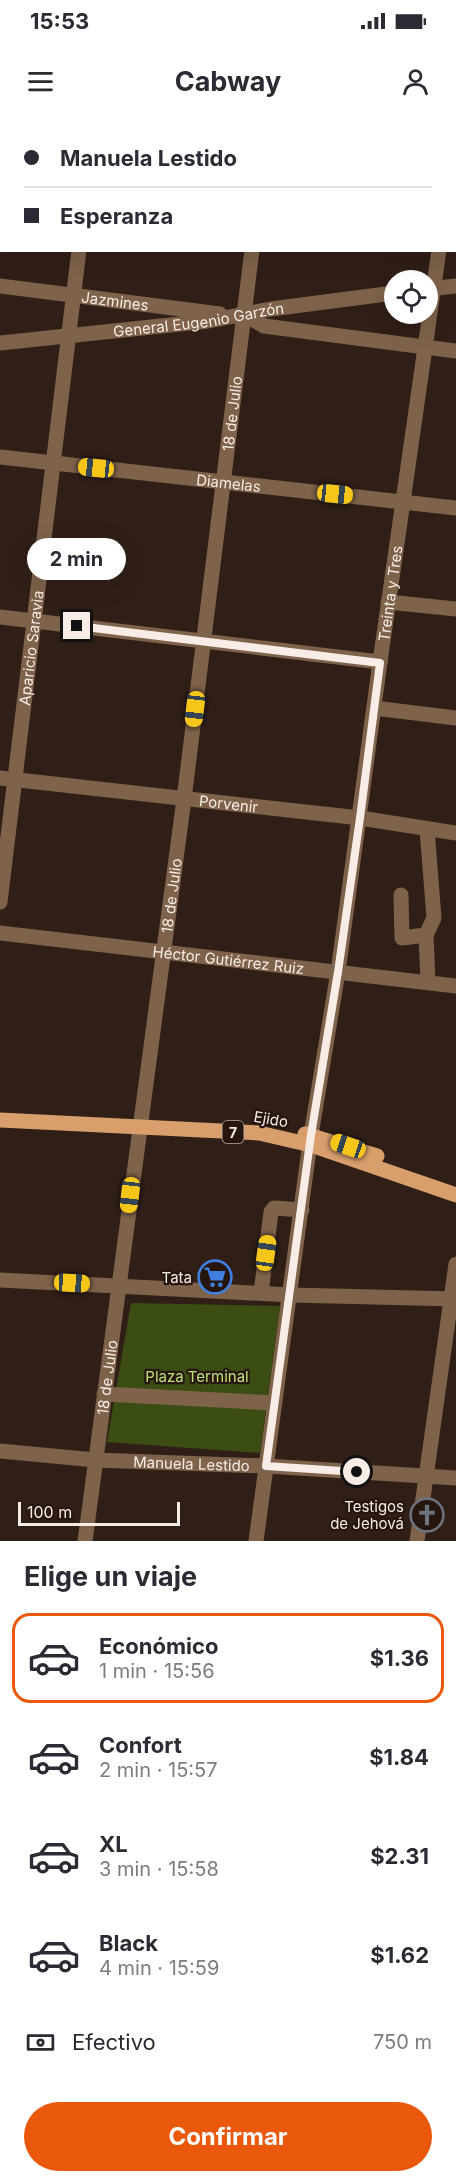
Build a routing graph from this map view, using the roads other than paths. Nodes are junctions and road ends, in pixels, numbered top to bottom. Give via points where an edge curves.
1 (79, 252) edge
2 (252, 252) edge
3 (439, 252) edge
4 (435, 270) edge
5 (0, 286) edge
6 (456, 286) edge
7 (438, 287) edge
8 (384, 294) edge
9 (73, 296) junction
10 (244, 314) junction
11 (228, 317) junction
12 (428, 324) edge
13 (69, 336) junction
14 (0, 343) edge
15 (426, 348) junction
16 (456, 351) edge
17 (0, 457) edge
18 (54, 464) junction
19 (224, 482) junction
20 (402, 502) junction
21 (456, 508) edge
22 (388, 602) junction
23 (456, 609) edge
24 (0, 617) edge
25 (35, 621) junction
26 (203, 641) junction
27 (380, 663) junction
28 (374, 708) junction
29 (456, 718) edge
30 (8, 779) edge
31 (184, 799) junction
32 (360, 818) junction
33 (427, 829) junction
34 (456, 833) edge
35 (401, 895) dead end
36 (0, 903) edge
37 (0, 933) edge
38 (426, 935) junction
39 (163, 951) junction
40 (338, 972) junction
41 (428, 982) junction
42 (456, 986) edge
43 (0, 1110) edge
44 (0, 1120) edge
45 (139, 1122) junction
46 (311, 1140) junction
47 (456, 1184) edge
48 (456, 1195) edge
49 (302, 1210) junction
50 (456, 1264) edge
51 (0, 1280) edge
52 (119, 1286) junction
53 (261, 1293) junction
54 (291, 1295) junction
55 (454, 1298) edge
56 (104, 1394) junction
57 (275, 1403) junction
58 (0, 1451) edge
59 (95, 1460) junction
60 (266, 1466) junction
61 (425, 1476) junction
62 (456, 1478) edge
63 (85, 1541) edge
64 (256, 1541) edge
65 (417, 1541) edge

1 - 9 street, Aparicio Saravia
2 - 10 street, 18 de Julio
3 - 4 street, Treinta y Tres
5 - 9 street, Jazmines
6 - 7 street
8 - 10 street, General Eugenio Garzón
9 - 11 street, Jazmines
9 - 13 street, Aparicio Saravia
10 - 11 street, General Eugenio Garzón
10 - 15 street via 264,326
10 - 19 street, 18 de Julio
11 - 13 street, General Eugenio Garzón
12 - 15 street, Treinta y Tres
13 - 14 street, General Eugenio Garzón
13 - 18 street, Aparicio Saravia
15 - 16 street
15 - 20 street, Treinta y Tres
17 - 18 street, Diamelas
18 - 19 street, Diamelas
18 - 25 street, Aparicio Saravia
19 - 20 street, Diamelas
19 - 26 street, 18 de Julio
20 - 21 street, Diamelas
20 - 22 street, Treinta y Tres
22 - 23 street
22 - 27 street, Treinta y Tres
24 - 25 street
25 - 26 street
25 - 30 street, Aparicio Saravia
26 - 27 street
26 - 31 street, 18 de Julio
27 - 28 street, Treinta y Tres
28 - 29 street
28 - 32 street, Treinta y Tres
30 - 31 street, Porvenir
30 - 36 street, Aparicio Saravia
31 - 32 street, Porvenir
31 - 39 street, 18 de Julio
32 - 33 street, Porvenir
32 - 40 street, Treinta y Tres
33 - 34 street, Porvenir
33 - 38 street via 434,918
35 - 38 street via 402,938
37 - 39 street, Héctor Gutiérrez Ruiz
38 - 41 street
39 - 40 street, Héctor Gutiérrez Ruiz
39 - 45 street, 18 de Julio
40 - 41 street, Héctor Gutiérrez Ruiz
40 - 46 street, Treinta y Tres
41 - 42 street, Héctor Gutiérrez Ruiz
43 - 45 main road, Ejido / 7
44 - 45 main road, Ejido / 7
45 - 46 main road, Ejido / 7
45 - 52 street, 18 de Julio
46 - 47 main road, Ejido / 7
46 - 48 main road, Ejido / 7
46 - 49 street, Treinta y Tres
49 - 53 street via 274,1208 272,1212
49 - 54 street, Treinta y Tres
50 - 55 street
51 - 52 street
52 - 53 street
52 - 56 street, 18 de Julio
53 - 54 street
54 - 55 street
54 - 57 street, Treinta y Tres
55 - 61 street
56 - 57 street
56 - 59 street, 18 de Julio
57 - 60 street, Treinta y Tres
58 - 59 street, Manuela Lestido
59 - 60 street, Manuela Lestido
59 - 63 street, 18 de Julio
60 - 61 street, Manuela Lestido
60 - 64 street, Treinta y Tres
61 - 62 street, Manuela Lestido
61 - 65 street

